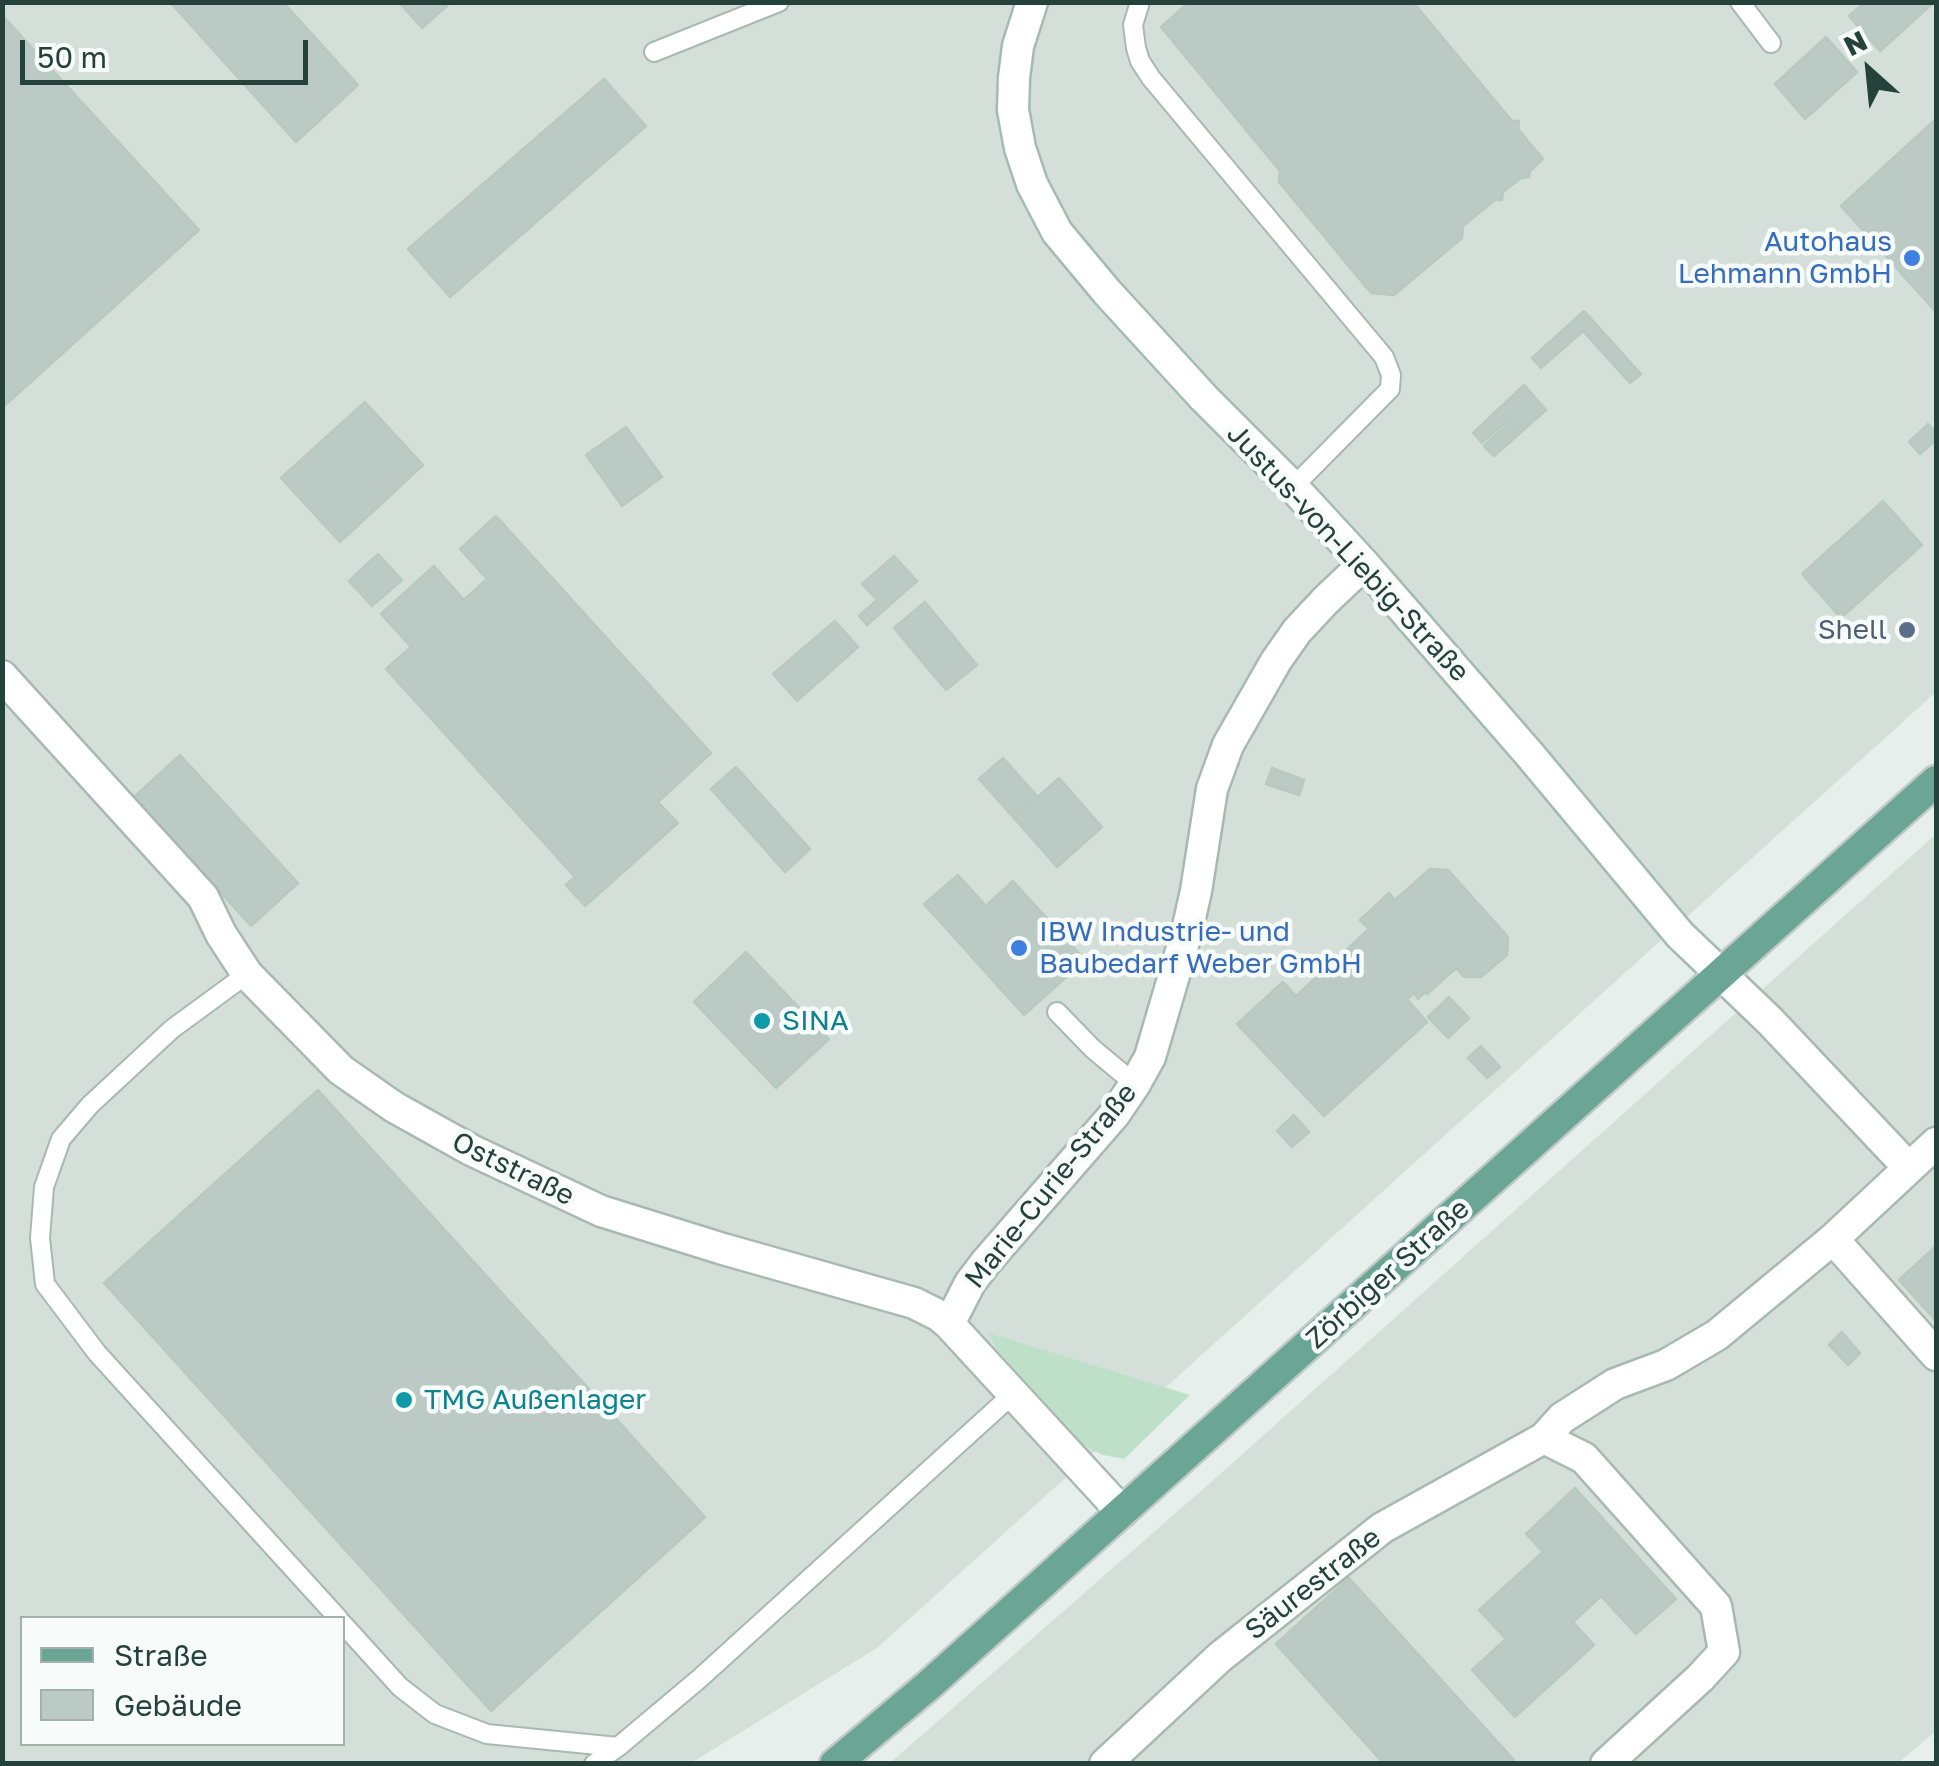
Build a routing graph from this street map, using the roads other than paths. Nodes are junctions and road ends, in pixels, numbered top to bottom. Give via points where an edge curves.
1 (780, 2) edge
2 (1032, 2) edge
3 (1140, 2) edge
4 (1740, 2) edge
5 (1771, 43) dead end
6 (654, 52) dead end
7 (1293, 487) junction
8 (1364, 564) junction
9 (2, 676) edge
10 (1936, 781) edge
11 (248, 974) junction
12 (1722, 975) junction
13 (1057, 1012) dead end
14 (1135, 1084) junction
15 (1936, 1143) edge
16 (1909, 1168) junction
17 (1833, 1239) junction
18 (949, 1324) junction
19 (1936, 1355) edge
20 (1013, 1394) junction
21 (1544, 1438) junction
22 (1122, 1512) junction
23 (335, 1616) edge
24 (345, 1626) edge
25 (618, 1747) junction
26 (594, 1764) edge
27 (835, 1764) edge
28 (1104, 1764) edge
29 (1606, 1764) edge

1 - 6 lane
2 - 7 street, Justus-von-Liebig-Straße via 1018,46 1013,110 1032,184 1057,232
3 - 7 lane via 1133,25 1140,61 1384,357 1391,375 1390,389
4 - 5 lane
7 - 8 street, Justus-von-Liebig-Straße
8 - 12 street, Justus-von-Liebig-Straße via 1680,935
8 - 14 street, Marie-Curie-Straße via 1296,631 1228,746 1212,789 1187,932 1150,1056
9 - 11 street, Oststraße via 203,897
10 - 12 main road, Zörbiger Straße
11 - 18 street, Oststraße via 341,1070 486,1157 602,1211 914,1304
11 - 23 lane via 172,1030 61,1139 44,1188 45,1284 97,1353
12 - 16 street
12 - 22 main road, Zörbiger Straße
13 - 14 lane
14 - 18 street, Marie-Curie-Straße via 986,1262
15 - 16 street, Säurestraße
16 - 17 street, Säurestraße
17 - 19 street
17 - 21 street, Säurestraße via 1717,1336 1616,1384 1562,1418
18 - 20 street, Oststraße
20 - 22 street, Oststraße
20 - 25 lane
21 - 28 street, Säurestraße via 1382,1528 1220,1658
21 - 29 street via 1584,1458 1716,1606 1724,1652
22 - 27 main road, Zörbiger Straße
24 - 25 lane via 400,1687 435,1714 488,1734
25 - 26 lane

